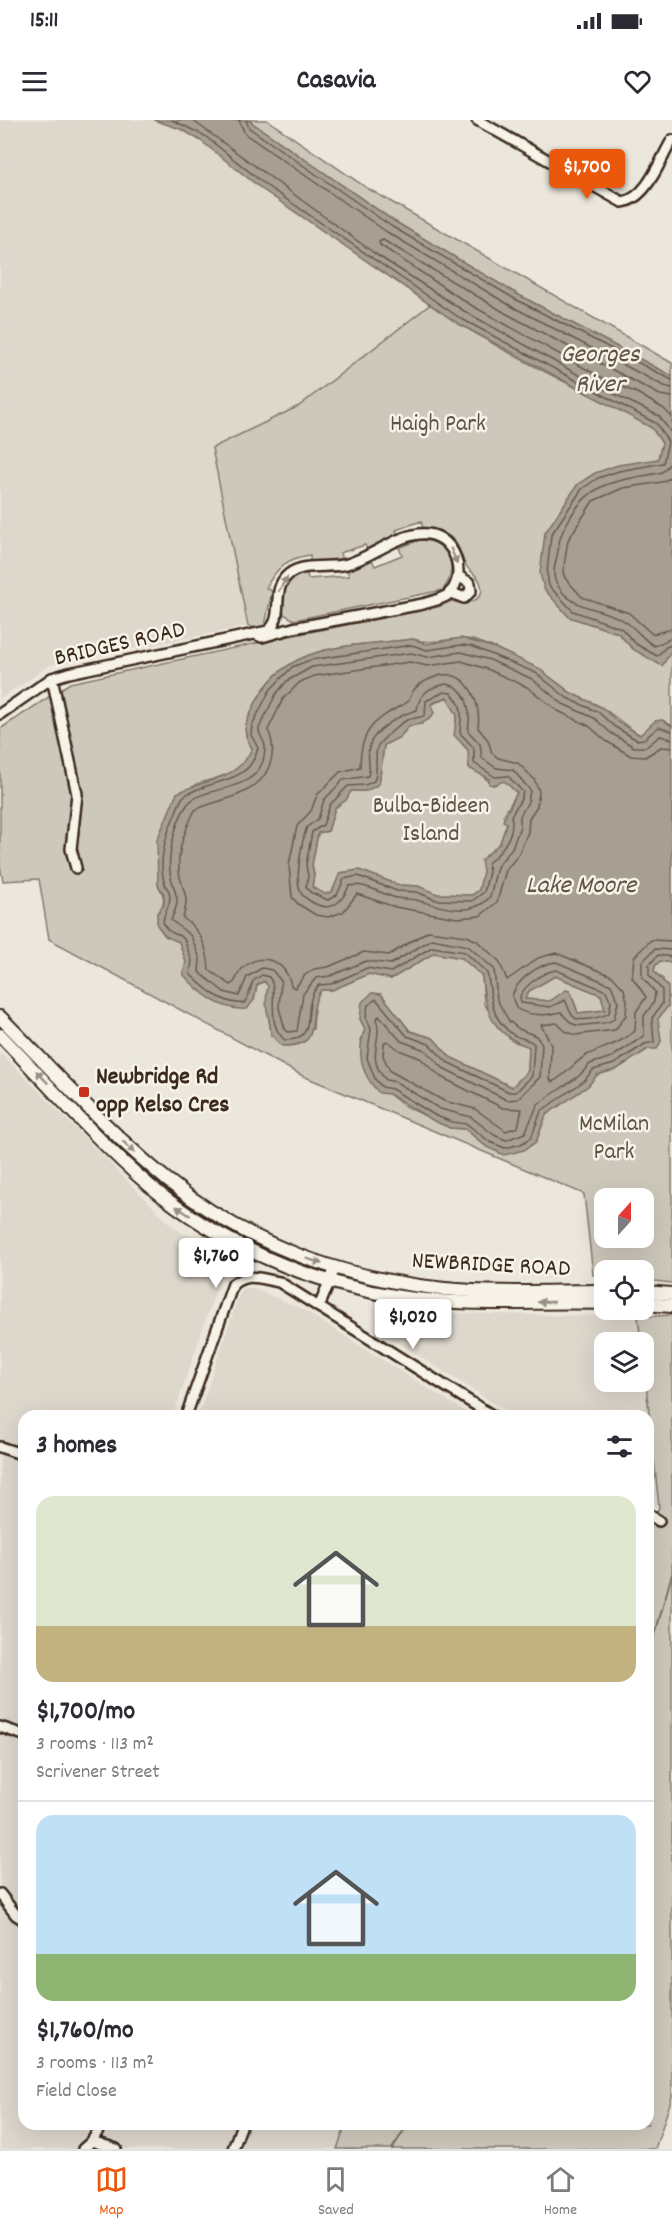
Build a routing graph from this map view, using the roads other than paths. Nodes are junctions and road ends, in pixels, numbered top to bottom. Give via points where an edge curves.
1 (477, 120) edge
2 (672, 140) edge
3 (458, 576) junction
4 (450, 592) junction
5 (277, 615) junction
6 (293, 628) junction
7 (259, 634) junction
8 (52, 678) junction
9 (0, 714) edge
10 (76, 868) dead end
11 (0, 1017) edge
12 (0, 1035) edge
13 (334, 1268) junction
14 (330, 1281) junction
15 (594, 1291) edge
16 (654, 1295) edge
17 (669, 1300) edge
18 (594, 1302) edge
19 (654, 1302) edge
20 (319, 1307) junction
21 (188, 1410) edge
22 (483, 1410) edge
23 (0, 1447) edge
24 (18, 1453) edge
25 (654, 1518) edge
26 (659, 1521) dead end
27 (0, 1727) edge
28 (18, 1733) edge
29 (0, 1894) edge
30 (18, 1916) edge
31 (98, 2130) edge
32 (240, 2130) edge
33 (92, 2141) junction
34 (83, 2149) edge
35 (116, 2149) edge
36 (233, 2149) edge

1 - 2 street via 622,202 639,195
3 - 4 street
3 - 4 street, BRIDGES ROAD via 470,583 471,591 464,598
5 -> 3 street, BRIDGES ROAD via 279,588 291,573 307,567 349,564 421,534 435,535 452,548
4 - 6 street, BRIDGES ROAD via 423,604
5 - 6 street via 283,624
5 - 7 street via 273,627
6 - 7 street, BRIDGES ROAD via 262,637
7 - 8 street, BRIDGES ROAD
8 - 9 street, BRIDGES ROAD
8 - 10 street via 77,794 71,849
11 -> 13 highway, NEWBRIDGE ROAD via 127,1145 180,1190 251,1235
14 -> 12 highway, NEWBRIDGE ROAD via 259,1254 171,1202 127,1165
13 - 14 street
13 - 15 highway, NEWBRIDGE ROAD via 445,1289
18 -> 14 highway, NEWBRIDGE ROAD via 431,1300
14 - 20 street
16 - 17 highway
17 - 19 highway
20 - 21 street via 279,1282 253,1276 233,1284
20 - 22 street
23 - 24 street
25 - 26 street
27 - 28 street
29 - 30 street
31 - 33 street
32 - 36 street
33 - 34 street
33 - 35 street

